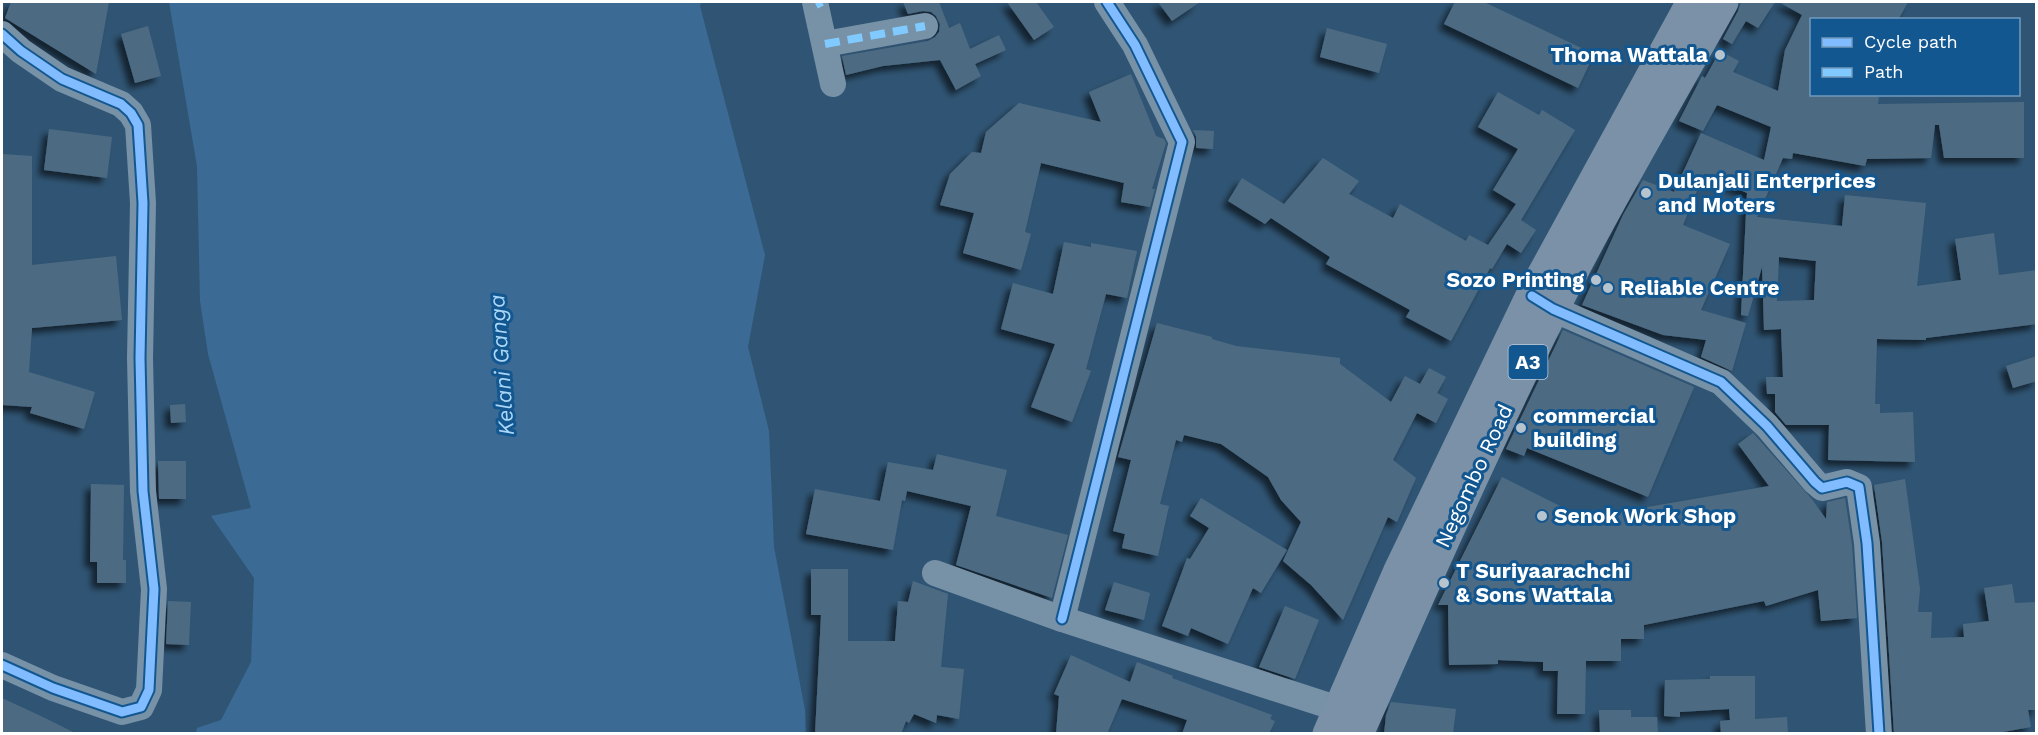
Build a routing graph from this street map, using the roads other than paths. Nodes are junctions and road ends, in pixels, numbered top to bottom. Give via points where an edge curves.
1 (1107, 2) edge
2 (1693, 2) edge
3 (1722, 2) edge
4 (817, 3) edge
5 (925, 26) dead end
6 (2, 34) edge
7 (825, 44) junction
8 (833, 84) dead end
9 (1543, 302) junction
10 (935, 573) dead end
11 (1062, 619) junction
12 (2, 665) edge
13 (1342, 725) edge
14 (1879, 734) edge

1 - 11 street via 1135,45 1182,142
2 - 9 highway, Negombo Road / A3
3 - 9 highway, Negombo Road / A3 via 1619,185
4 - 7 street
5 - 7 street
6 - 12 street via 62,80 121,104 138,125 143,203 143,491 154,589 149,690 141,706 122,712
7 - 8 street
9 - 13 highway, Negombo Road / A3 via 1429,570
9 - 14 street via 1721,382 1822,488 1847,483 1859,487 1867,543
10 - 11 street
11 - 13 street

